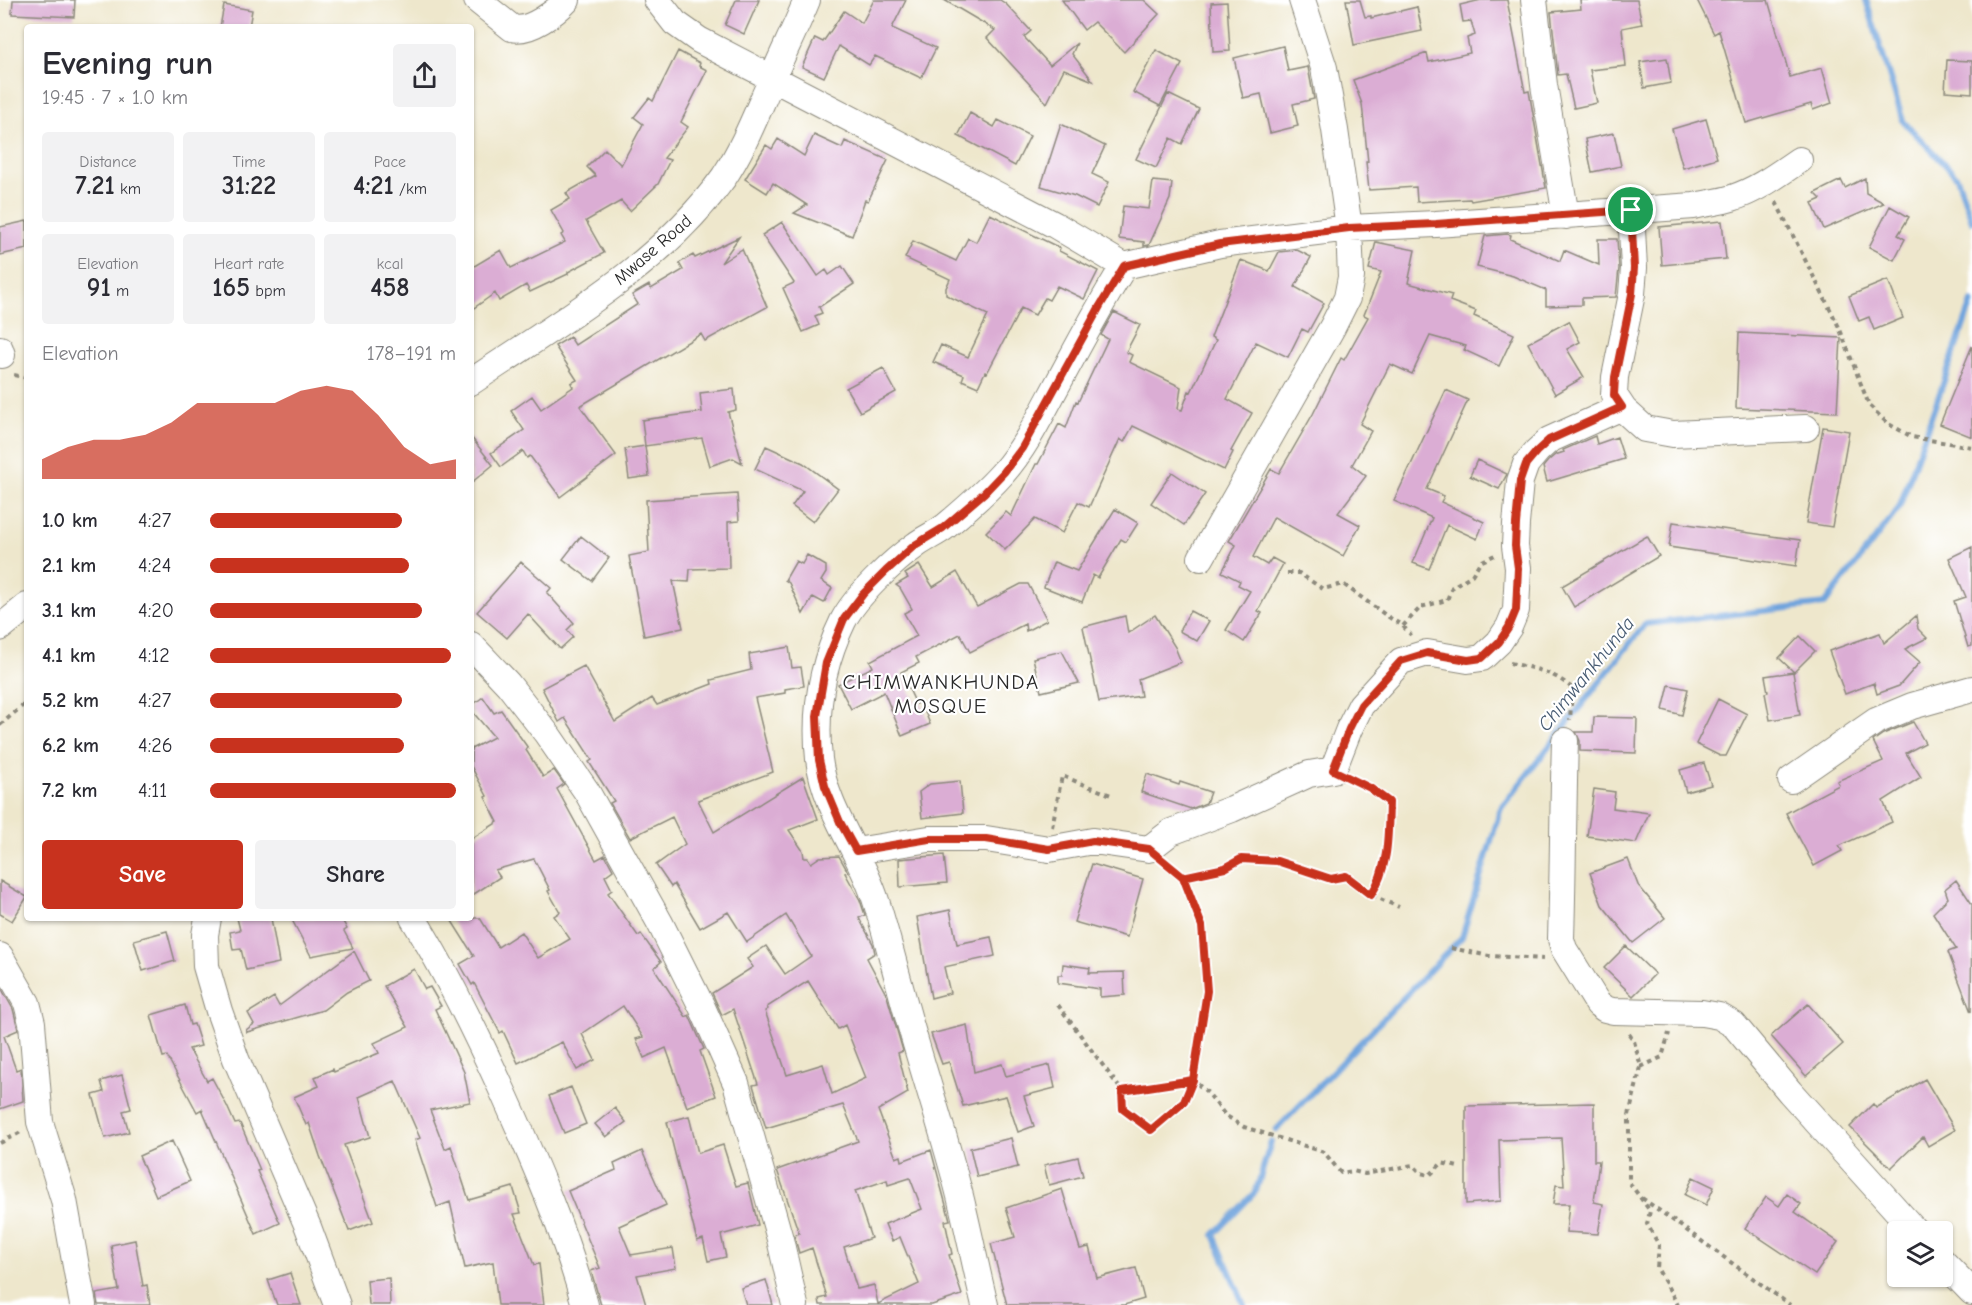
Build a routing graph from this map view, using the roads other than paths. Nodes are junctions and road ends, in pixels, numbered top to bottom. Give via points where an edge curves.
1 (477, 0) edge
2 (567, 0) edge
3 (657, 0) edge
4 (807, 0) edge
5 (1302, 0) edge
6 (1534, 0) edge
7 (772, 78) junction
8 (1799, 160) dead end
9 (1631, 210) junction
10 (1566, 216) junction
11 (1349, 228) junction
12 (1124, 266) junction
13 (474, 380) edge
14 (1622, 407) junction
15 (1806, 428) dead end
16 (1201, 558) dead end
17 (24, 608) edge
18 (0, 628) edge
19 (474, 648) edge
20 (1972, 689) edge
21 (1568, 730) road end
22 (1791, 780) dead end
23 (856, 851) junction
24 (207, 921) edge
25 (415, 921) edge
26 (0, 956) edge
27 (1906, 1221) edge
28 (1953, 1272) edge
29 (1972, 1292) edge
30 (83, 1305) edge
31 (337, 1305) edge
32 (585, 1305) edge
33 (795, 1305) edge
34 (985, 1305) edge

1 - 2 street via 518,30 560,9
3 - 7 street via 675,23 699,40
4 - 7 street, Mwase Road
5 - 11 street via 1324,68
6 - 10 street
7 - 12 street via 1055,225
7 - 13 street, Mwase Road via 752,126 724,176 666,243 580,309
8 - 9 street via 1766,183 1731,198 1694,206
9 - 10 street
9 - 14 street via 1634,277 1614,395
10 - 11 street
11 - 12 street via 1220,244
11 - 16 street via 1351,277 1347,298
12 - 23 street via 1022,448 1004,472 943,528 915,545 886,571 844,619 826,663 817,716 819,760 825,786
14 - 15 street via 1645,429 1673,434
14 - 23 street via 1549,440 1526,464 1520,481 1515,546 1516,610 1499,642 1482,658 1468,660 1427,653 1401,661 1361,705 1333,770 1309,774 1171,832 1149,849 1093,841 1049,849 986,839 929,839
17 - 18 street
19 - 33 street via 508,684 587,792 702,1007 736,1083
20 - 22 street via 1911,706 1876,721
21 - 27 street via 1561,939 1563,949 1598,1004 1613,1011 1702,1013 1719,1016 1734,1025
23 - 34 street via 892,950
24 - 31 street via 206,966 219,1011
25 - 32 street via 486,1055 536,1164
26 - 30 street via 27,1003 32,1023 40,1122 64,1200
28 - 29 street

